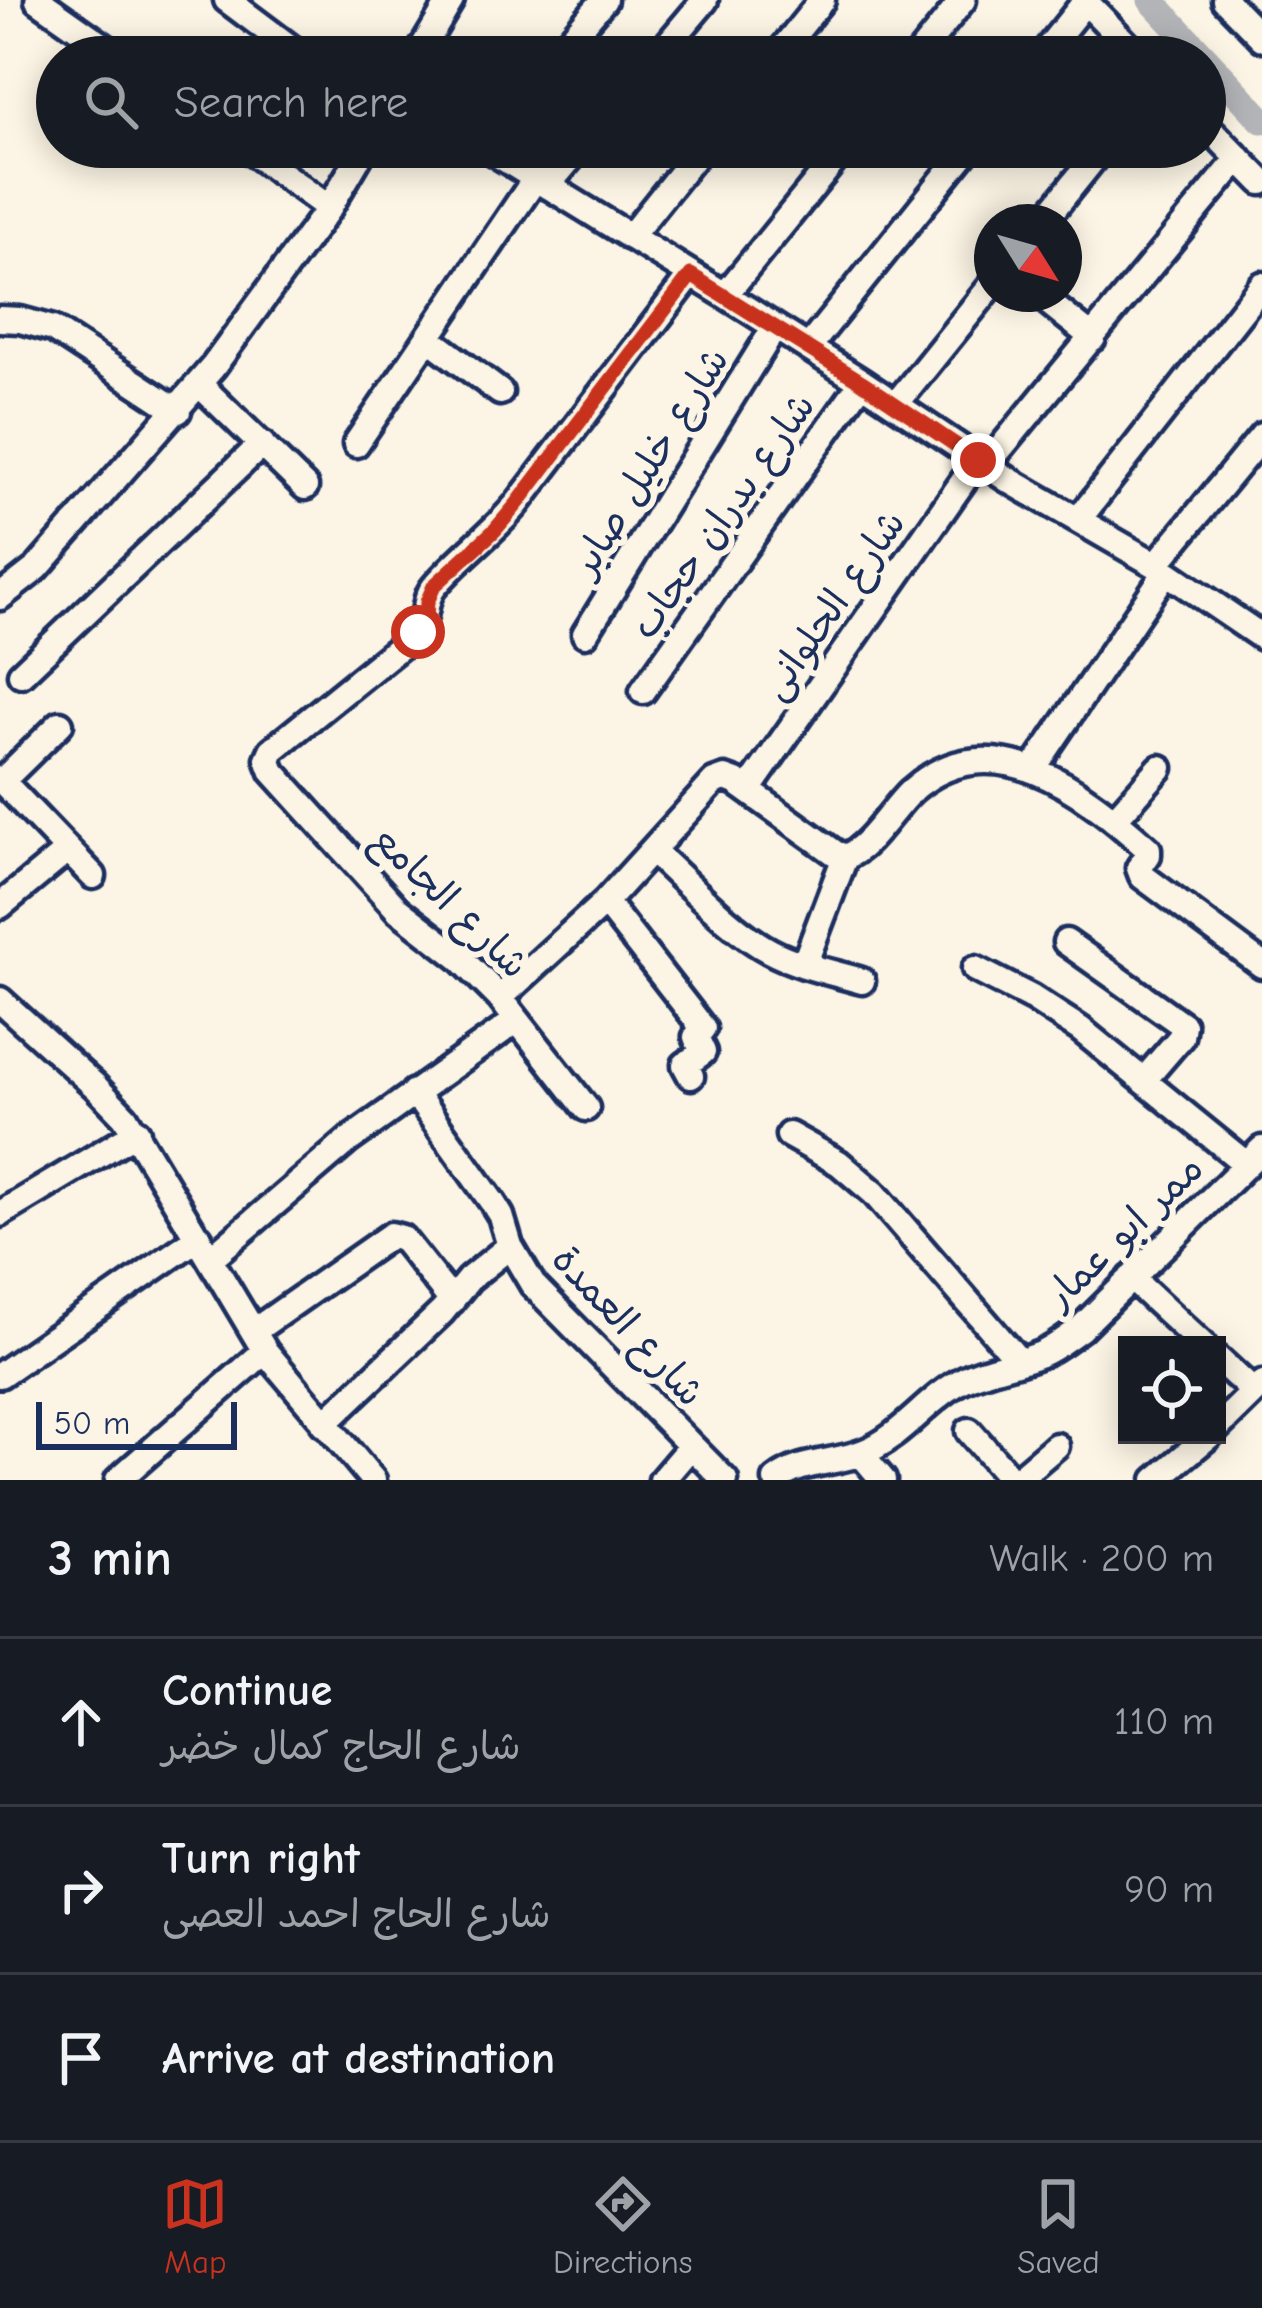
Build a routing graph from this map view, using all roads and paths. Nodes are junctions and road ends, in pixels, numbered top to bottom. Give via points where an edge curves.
1 (38, 0) edge
2 (227, 0) edge
3 (451, 0) edge
4 (604, 0) edge
5 (705, 0) edge
6 (822, 0) edge
7 (964, 0) edge
8 (1225, 0) edge
9 (1084, 1) edge
10 (89, 36) edge
11 (275, 36) edge
12 (430, 36) edge
13 (573, 36) edge
14 (675, 36) edge
15 (793, 36) edge
16 (934, 36) edge
17 (1057, 36) edge
18 (1118, 36) edge
19 (1262, 38) edge
20 (1226, 145) edge
21 (1239, 158) junction
22 (274, 168) edge
23 (353, 168) edge
24 (522, 168) edge
25 (557, 168) edge
26 (686, 168) edge
27 (827, 168) edge
28 (952, 168) edge
29 (1086, 168) edge
30 (542, 182) junction
31 (1262, 182) edge
32 (1057, 204) edge
33 (329, 208) junction
34 (630, 237) junction
35 (691, 275) junction
36 (1262, 285) edge
37 (725, 295) junction
38 (974, 307) edge
39 (1061, 312) edge
40 (0, 320) edge
41 (775, 327) junction
42 (428, 338) junction
43 (1094, 338) junction
44 (808, 348) junction
45 (862, 382) junction
46 (199, 384) junction
47 (500, 392) dead end
48 (896, 404) junction
49 (178, 411) junction
50 (1262, 436) edge
51 (262, 444) junction
52 (356, 444) dead end
53 (982, 463) junction
54 (305, 487) dead end
55 (1078, 520) junction
56 (1161, 568) junction
57 (0, 597) edge
58 (1262, 602) edge
59 (1253, 631) edge
60 (585, 634) dead end
61 (21, 674) dead end
62 (643, 692) dead end
63 (60, 724) dead end
64 (1160, 768) dead end
65 (1033, 769) junction
66 (1, 780) edge
67 (748, 790) junction
68 (1114, 820) junction
69 (68, 850) junction
70 (652, 851) junction
71 (845, 857) junction
72 (93, 876) dead end
73 (605, 902) junction
74 (0, 906) edge
75 (1066, 941) dead end
76 (804, 965) junction
77 (1262, 965) edge
78 (975, 969) dead end
79 (862, 981) dead end
80 (500, 998) junction
81 (0, 1000) edge
82 (517, 1020) junction
83 (691, 1076) dead end
84 (1144, 1080) junction
85 (414, 1093) junction
86 (586, 1108) dead end
87 (137, 1132) junction
88 (789, 1135) dead end
89 (1254, 1156) edge
90 (0, 1214) edge
91 (510, 1246) junction
92 (205, 1247) junction
93 (1131, 1278) junction
94 (452, 1301) junction
95 (1193, 1336) edge
96 (260, 1341) junction
97 (1019, 1361) junction
98 (1226, 1365) edge
99 (0, 1375) edge
100 (1258, 1388) edge
101 (1226, 1419) edge
102 (324, 1424) junction
103 (969, 1431) dead end
104 (1201, 1444) edge
105 (692, 1446) junction
106 (1056, 1446) dead end
107 (861, 1454) junction
108 (1172, 1475) edge
109 (118, 1480) edge
110 (373, 1480) edge
111 (662, 1480) edge
112 (725, 1480) edge
113 (776, 1480) edge
114 (884, 1480) edge
115 (1014, 1480) edge

1 - 10 street
2 - 11 street
3 - 12 street
4 - 13 street
5 - 14 street
6 - 15 street
7 - 16 street
8 - 19 street
9 - 17 street
9 - 18 street
20 - 21 street
21 - 31 street
21 - 43 street, شارع الحلوانى
22 - 33 street
23 - 33 street
24 - 30 street
25 - 30 street
26 - 34 street
27 - 37 street
28 - 44 street
29 - 32 street
30 - 34 street
30 - 42 street
33 - 46 street
34 - 35 street
35 - 37 street
35 - 80 street, شارع الجامع via 517,504 434,586 418,632 268,759 398,910
36 - 55 street
37 - 41 street
38 - 48 street
39 - 43 street
40 - 49 street via 53,329
41 - 44 street
41 - 60 street, شارع خليل صابر
42 - 47 street
42 - 52 street
43 - 53 street, شارع الحلوانى
44 - 45 street
45 - 48 street
45 - 62 street, شارع بدران حجاب
46 - 49 street
46 - 51 street
48 - 53 street
49 - 57 street via 37,568
50 - 56 street
51 - 54 street
51 - 61 street
53 - 55 street
53 - 67 street, شارع الحلوانى
55 - 56 street
56 - 59 street
56 - 65 street
58 - 59 street
63 - 66 street
64 - 68 street
65 - 68 street
65 - 71 street via 982,760 941,771
66 - 69 street
67 - 70 street via 730,779 714,782
67 - 71 street
68 - 77 street via 1150,853 1142,876
69 - 72 street
69 - 74 street
70 - 73 street
70 - 76 street via 747,936
71 - 76 street
73 - 80 street
73 - 83 street via 703,1028 696,1037 703,1052 685,1065
75 - 84 street via 1184,1025
76 - 79 street
78 - 84 street via 1056,1013
80 - 82 street, شارع الجامع
81 - 87 street
82 - 85 street
82 - 86 street, شارع الجامع
84 - 89 street
85 - 91 street, شارع العمدة via 494,1203
85 - 92 street
87 - 90 street
87 - 92 street
88 - 97 street via 874,1193
89 - 93 street, ممر ابو عمار
91 - 94 street
91 - 105 street, شارع العمدة via 532,1285
92 - 96 street
92 - 99 street
93 - 95 street
93 - 97 street, ممر ابو عمار via 1080,1329
94 - 96 street via 406,1242 391,1235
94 - 102 street
96 - 102 street
96 - 109 street
97 - 107 street, ممر ابو عمار via 959,1382
98 - 100 street
100 - 101 street
102 - 110 street
103 - 115 street
104 - 108 street
105 - 111 street
105 - 112 street, شارع العمدة
106 - 115 street
107 - 113 street, ممر ابو عمار via 797,1467
107 - 114 street

